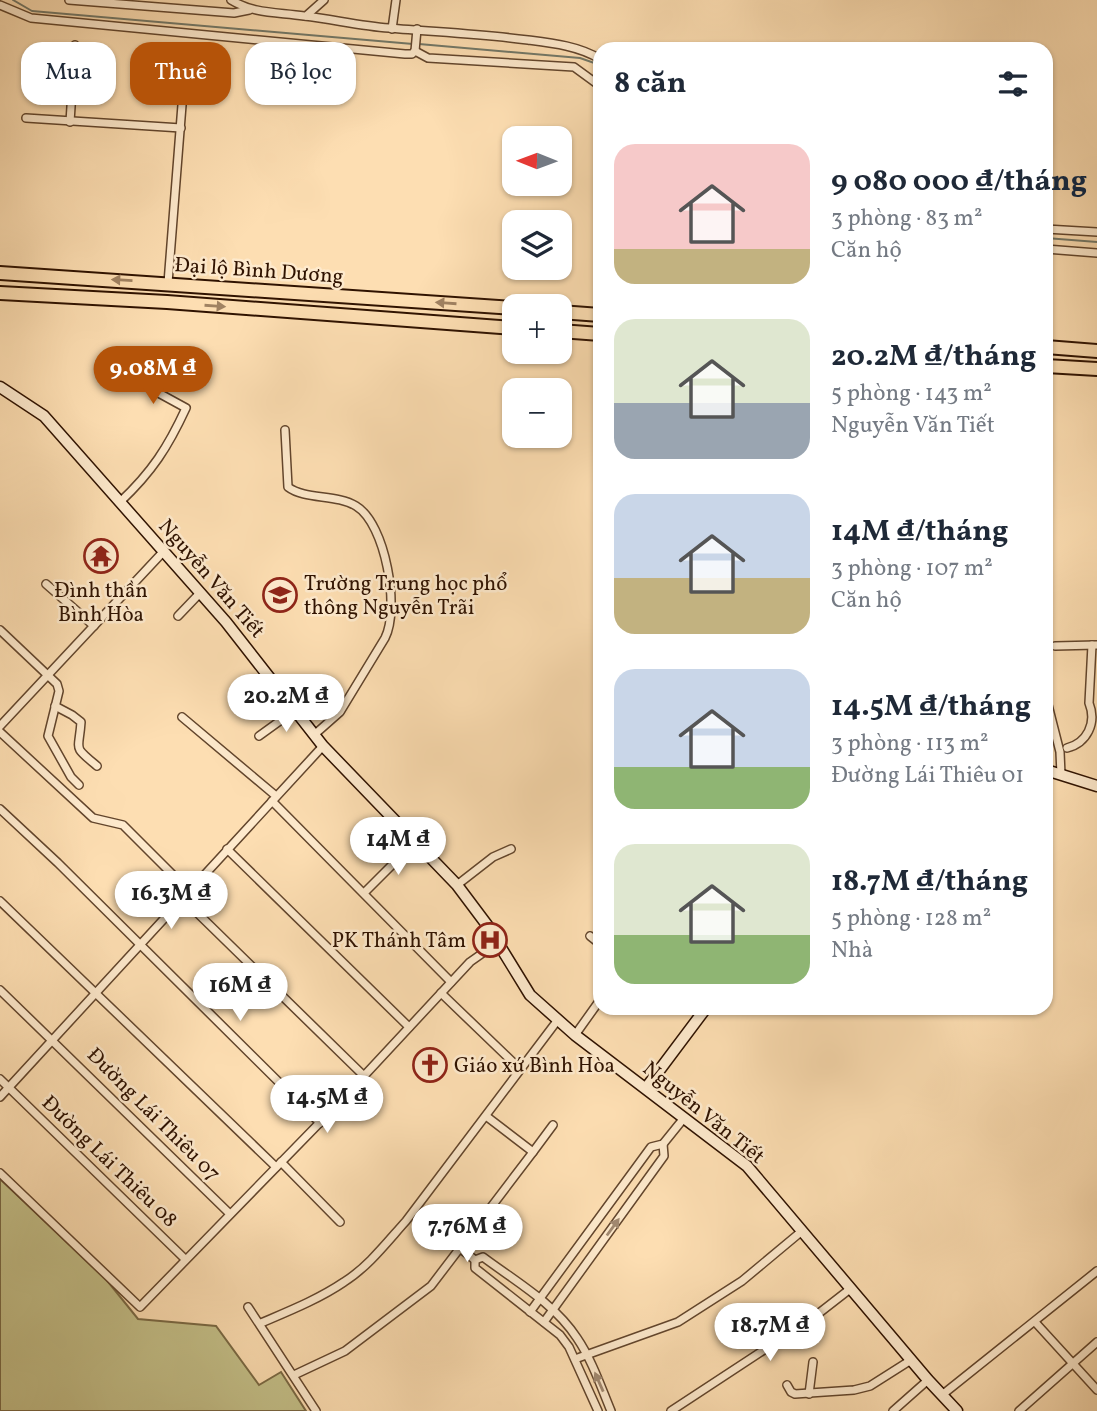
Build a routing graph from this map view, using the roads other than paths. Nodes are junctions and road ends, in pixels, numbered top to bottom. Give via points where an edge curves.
1 (69, 0) edge
2 (231, 0) edge
3 (324, 0) edge
4 (396, 0) edge
5 (0, 5) edge
6 (251, 10) junction
7 (306, 16) junction
8 (392, 29) junction
9 (417, 31) junction
10 (415, 51) junction
11 (593, 55) edge
12 (593, 81) edge
13 (71, 105) edge
14 (182, 105) dead end
15 (26, 118) dead end
16 (70, 122) junction
17 (181, 128) junction
18 (1053, 229) edge
19 (1097, 232) edge
20 (1053, 250) edge
21 (1097, 253) edge
22 (0, 273) edge
23 (168, 283) junction
24 (0, 293) edge
25 (315, 293) junction
26 (502, 307) edge
27 (313, 313) junction
28 (572, 313) edge
29 (593, 314) edge
30 (502, 327) edge
31 (572, 332) edge
32 (593, 333) edge
33 (1053, 348) edge
34 (1097, 351) edge
35 (1053, 366) edge
36 (1097, 369) edge
37 (133, 379) dead end
38 (0, 387) edge
39 (285, 430) dead end
40 (120, 502) junction
41 (164, 551) junction
42 (46, 584) dead end
43 (200, 593) junction
44 (178, 616) dead end
45 (94, 626) junction
46 (0, 630) edge
47 (1095, 645) edge
48 (1055, 646) dead end
49 (48, 675) junction
50 (55, 706) junction
51 (295, 710) junction
52 (183, 718) dead end
53 (1053, 724) edge
54 (0, 725) edge
55 (0, 732) edge
56 (314, 735) junction
57 (259, 737) dead end
58 (323, 746) junction
59 (1067, 748) dead end
60 (97, 766) dead end
61 (1053, 772) edge
62 (1061, 775) junction
63 (79, 785) dead end
64 (1097, 786) edge
65 (274, 799) junction
66 (0, 809) edge
67 (415, 842) junction
68 (227, 849) junction
69 (511, 849) dead end
70 (457, 885) junction
71 (188, 891) junction
72 (364, 893) junction
73 (182, 898) junction
74 (0, 901) edge
75 (590, 936) dead end
76 (593, 938) edge
77 (497, 943) junction
78 (139, 944) junction
79 (452, 982) junction
80 (0, 989) edge
81 (95, 993) junction
82 (441, 993) junction
83 (593, 1010) edge
84 (701, 1015) edge
85 (557, 1021) junction
86 (409, 1027) junction
87 (575, 1035) junction
88 (53, 1039) junction
89 (520, 1069) junction
90 (364, 1076) junction
91 (0, 1079) edge
92 (9, 1088) junction
93 (646, 1088) junction
94 (0, 1097) edge
95 (486, 1116) junction
96 (684, 1118) junction
97 (320, 1123) junction
98 (553, 1125) dead end
99 (663, 1144) junction
100 (533, 1152) junction
101 (279, 1164) junction
102 (0, 1173) edge
103 (615, 1195) junction
104 (629, 1205) junction
105 (230, 1214) junction
106 (341, 1223) dead end
107 (802, 1231) junction
108 (461, 1249) junction
109 (575, 1250) junction
110 (186, 1259) junction
111 (475, 1260) junction
112 (589, 1261) junction
113 (1097, 1271) edge
114 (850, 1289) junction
115 (539, 1299) junction
116 (248, 1307) dead end
117 (553, 1309) junction
118 (530, 1311) junction
119 (544, 1322) junction
120 (1035, 1322) junction
121 (261, 1323) junction
122 (1097, 1342) edge
123 (586, 1353) junction
124 (575, 1359) junction
125 (911, 1360) junction
126 (813, 1362) dead end
127 (1073, 1363) junction
128 (294, 1375) junction
129 (928, 1380) junction
130 (787, 1385) dead end
131 (1097, 1390) edge
132 (809, 1394) junction
133 (942, 1395) junction
134 (316, 1411) edge
135 (598, 1411) edge
136 (611, 1411) edge
137 (671, 1411) edge
138 (894, 1411) edge
139 (957, 1411) edge
140 (1019, 1411) edge

1 - 6 street
2 - 6 street
3 - 7 street
4 - 8 street
5 - 10 street via 31,18 405,54
6 - 7 street
7 - 8 street
8 - 9 street
9 - 10 street
9 - 11 street via 542,42
10 - 12 street via 428,58 574,67
13 - 16 street
14 - 17 street
15 - 16 street
16 - 17 street
17 - 23 street
18 - 19 street
20 - 21 street
23 -> 22 highway, Đại lộ Bình Dương
23 - 25 highway, Đại lộ Bình Dương
24 -> 27 highway, Đại lộ Bình Dương
26 -> 25 highway, Đại lộ Bình Dương
25 - 27 highway
27 - 30 highway, Đại lộ Bình Dương
28 - 29 highway
31 - 32 highway
33 - 34 highway
35 - 36 highway
37 - 40 street via 187,408 152,469
38 - 40 street, Nguyễn Văn Tiết via 44,416
39 - 56 street via 288,487 358,507 386,558 391,598 391,627 385,638 340,712
40 - 41 street, Nguyễn Văn Tiết
41 - 43 street, Nguyễn Văn Tiết
41 - 45 street
42 - 45 street
43 - 44 street
43 - 51 street, Nguyễn Văn Tiết
45 - 49 street
46 - 49 street
47 - 48 street
47 - 59 street via 1091,727 1086,737
49 - 50 street via 59,691
49 - 54 street
50 - 60 street via 81,722 78,748
50 - 63 street via 50,741
51 - 56 street, Nguyễn Văn Tiết
51 - 57 street
52 - 65 street
53 - 62 street
55 - 71 street via 93,818 123,825
56 - 58 street, Nguyễn Văn Tiết
58 - 65 street
58 - 67 street, Nguyễn Văn Tiết
61 - 62 street
62 - 64 street
65 - 68 street
65 - 72 street
66 - 78 street
67 - 70 street, Nguyễn Văn Tiết
67 - 72 street
68 - 71 street
68 - 86 street
69 - 70 street
70 - 77 street, Nguyễn Văn Tiết
71 - 73 street
72 - 79 street
73 - 78 street
73 - 90 street
74 - 81 street
75 - 76 street
77 - 79 street
77 - 85 street, Nguyễn Văn Tiết via 530,995
78 - 81 street
78 - 97 street
79 - 82 street
80 - 88 street, Đường Lái Thiêu 07
81 - 88 street
81 - 101 street
82 - 86 street
82 - 89 street
83 - 87 street
84 - 93 street
85 - 87 street, Nguyễn Văn Tiết
85 - 89 street
86 - 90 street
87 - 93 street, Nguyễn Văn Tiết
88 - 92 street
88 - 105 street, Đường Lái Thiêu 07
89 - 95 street
90 - 97 street
91 - 92 street, Đường Lái Thiêu 08
92 - 94 street
92 - 110 street, Đường Lái Thiêu 08
93 - 96 street, Nguyễn Văn Tiết
95 - 100 street
95 - 121 street via 380,1250 345,1282
96 - 99 street
96 - 107 street, Nguyễn Văn Tiết via 747,1166
97 - 101 street
98 - 100 street
99 - 103 street via 651,1147
99 - 104 street via 664,1156
100 - 108 street
101 - 105 street
101 - 106 street
102 - 110 street via 140,1307
103 - 104 street
103 - 109 street
112 -> 104 street
105 - 110 street
107 - 114 street, Nguyễn Văn Tiết
107 - 123 street via 742,1282 678,1322
108 - 111 street
108 - 128 street via 431,1286 391,1318 345,1351
109 - 112 street
109 - 115 street
111 - 115 street via 483,1257
111 - 118 street via 475,1268
112 - 117 street
113 - 120 street
114 - 125 street, Nguyễn Văn Tiết
114 - 137 street
115 - 117 street
115 - 118 street
116 - 121 street
117 - 119 street
117 - 123 street
118 - 119 street
119 - 124 street
120 - 127 street
120 - 133 street
121 - 128 street
122 - 127 street
123 - 124 street
136 -> 123 street
124 - 135 street
125 - 129 street, Nguyễn Văn Tiết
125 - 132 street via 870,1386
126 - 132 street
127 - 131 street
127 - 140 street
128 - 134 street
129 - 133 street, Nguyễn Văn Tiết
129 - 138 street
130 - 132 street via 793,1394
133 - 139 street, Nguyễn Văn Tiết

